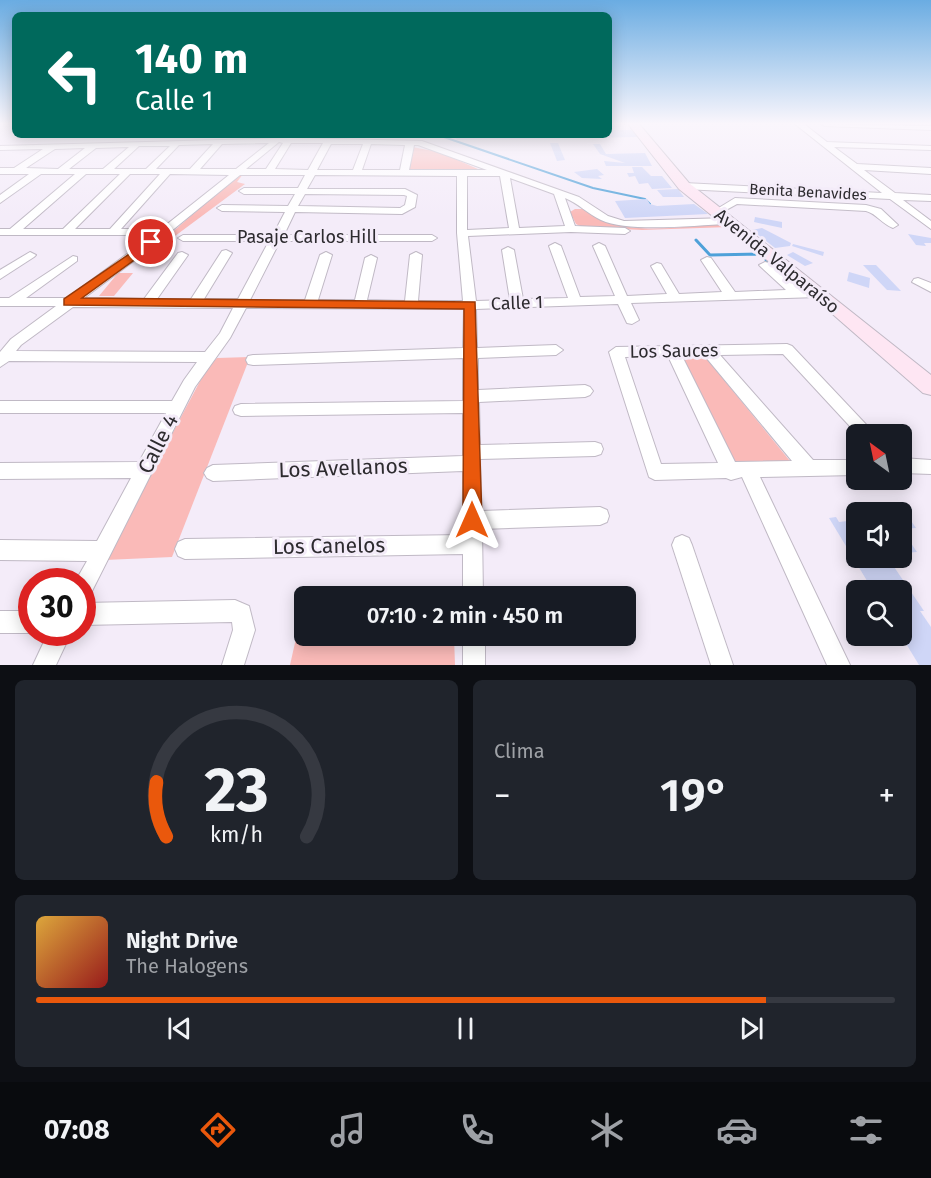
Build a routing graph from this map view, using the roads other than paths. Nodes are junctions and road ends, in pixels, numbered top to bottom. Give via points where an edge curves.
1 (40, 155) edge
2 (81, 155) edge
3 (124, 155) edge
4 (165, 155) edge
5 (207, 155) edge
6 (259, 155) edge
7 (280, 155) edge
8 (321, 155) edge
9 (363, 155) edge
10 (410, 155) edge
11 (452, 155) edge
12 (659, 155) edge
13 (840, 155) edge
14 (483, 165) junction
15 (856, 167) junction
16 (0, 171) edge
17 (16, 171) junction
18 (39, 171) junction
19 (60, 171) junction
20 (84, 171) junction
21 (106, 171) junction
22 (128, 171) junction
23 (149, 171) junction
24 (168, 171) junction
25 (193, 171) junction
26 (931, 171) edge
27 (238, 172) junction
28 (269, 172) junction
29 (312, 172) junction
30 (357, 172) junction
31 (404, 172) junction
32 (462, 172) junction
33 (474, 172) junction
34 (504, 173) junction
35 (684, 186) junction
36 (244, 191) dead end
37 (302, 192) junction
38 (558, 193) junction
39 (893, 196) junction
40 (931, 198) edge
41 (0, 200) edge
42 (587, 207) junction
43 (222, 208) dead end
44 (292, 210) junction
45 (565, 211) junction
46 (728, 221) junction
47 (893, 225) dead end
48 (931, 226) edge
49 (571, 229) junction
50 (114, 230) junction
51 (14, 231) junction
52 (67, 231) junction
53 (0, 232) edge
54 (164, 232) junction
55 (515, 232) junction
56 (462, 234) junction
57 (278, 237) junction
58 (183, 238) dead end
59 (432, 238) dead end
60 (555, 246) dead end
61 (598, 246) dead end
62 (508, 250) dead end
63 (226, 253) dead end
64 (30, 255) dead end
65 (182, 255) dead end
66 (326, 255) dead end
67 (416, 255) dead end
68 (371, 258) dead end
69 (73, 259) dead end
70 (706, 260) dead end
71 (765, 265) dead end
72 (657, 266) dead end
73 (0, 274) edge
74 (931, 283) edge
75 (931, 288) edge
76 (819, 293) junction
77 (797, 294) junction
78 (731, 296) junction
79 (675, 298) junction
80 (624, 300) junction
81 (575, 301) junction
82 (6, 302) edge
83 (68, 302) junction
84 (148, 303) junction
85 (195, 303) junction
86 (242, 303) junction
87 (517, 303) junction
88 (310, 304) junction
89 (360, 304) junction
90 (411, 304) junction
91 (470, 305) junction
92 (633, 320) dead end
93 (556, 350) dead end
94 (707, 350) junction
95 (673, 351) junction
96 (471, 352) junction
97 (208, 357) junction
98 (2, 359) edge
99 (254, 360) dead end
100 (931, 387) edge
101 (585, 392) dead end
102 (471, 401) junction
103 (0, 407) edge
104 (177, 407) junction
105 (241, 410) dead end
106 (858, 424) edge
107 (595, 449) dead end
108 (472, 457) junction
109 (912, 466) edge
110 (846, 467) edge
111 (930, 467) edge
112 (809, 468) junction
113 (144, 470) junction
114 (0, 471) edge
115 (740, 471) junction
116 (213, 473) dead end
117 (600, 516) dead end
118 (472, 520) junction
119 (472, 544) junction
120 (682, 545) dead end
121 (185, 549) dead end
122 (0, 550) edge
123 (102, 551) junction
124 (93, 568) edge
125 (473, 586) edge
126 (96, 614) edge
127 (0, 622) edge
128 (18, 622) edge
129 (54, 646) edge
130 (474, 646) edge
131 (44, 665) edge
132 (233, 665) edge
133 (474, 665) edge
134 (722, 665) edge
135 (839, 665) edge

1 - 17 street
2 - 19 street
3 - 21 street
4 - 23 street
5 - 25 street
6 - 27 street
7 - 28 street
8 - 29 street, Calle 4
9 - 30 street
10 - 31 street
11 - 14 street
12 - 35 main road, Avenida Valparaíso
13 - 15 street
14 - 33 street
14 - 34 street
15 - 26 street
15 - 39 street
16 - 17 street
17 - 18 street
18 - 19 street
18 - 41 street
19 - 20 street
20 - 21 street
20 - 51 street
21 - 22 street
22 - 23 street
22 - 52 street
23 - 24 street
24 - 25 street
24 - 50 street
25 - 27 street
27 - 28 street
27 - 54 street
28 - 29 street
29 - 30 street
29 - 37 street, Calle 4
30 - 31 street
31 - 32 street
32 - 33 street
32 - 56 street
33 - 34 street
34 - 38 street
34 - 55 street
35 - 39 street, Benita Benavides
35 - 46 main road, Avenida Valparaíso
36 - 37 street
37 - 44 street, Calle 4
37 - 44 street via 412,195 407,210
38 - 42 street
38 - 45 street
39 - 40 street, Benita Benavides
39 - 48 street
42 - 45 street
42 - 46 street via 623,224
43 - 44 street
44 - 57 street, Calle 4
45 - 49 street
46 - 47 street via 735,201 866,208 877,211
46 - 49 street via 643,233
46 - 76 main road, Avenida Valparaíso
49 - 55 street
50 - 52 street
50 - 54 street
51 - 52 street
51 - 53 street
54 - 83 street
55 - 56 street
56 - 91 street
57 - 58 street, Pasaje Carlos Hill
57 - 59 street, Pasaje Carlos Hill
57 - 86 street, Calle 4
60 - 81 street
61 - 80 street
62 - 87 street
63 - 85 street
64 - 73 street
65 - 84 street
66 - 88 street
67 - 90 street
68 - 89 street
69 - 82 street
70 - 78 street
71 - 77 street
72 - 79 street
74 - 75 street via 918,282
76 - 77 street, Calle 1
76 - 100 main road, Avenida Valparaíso
77 - 78 street, Calle 1
78 - 79 street, Calle 1
79 - 80 street, Calle 1
80 - 81 street, Calle 1
80 - 92 street
81 - 87 street, Calle 1
82 - 83 street, Calle 1
83 - 84 street, Calle 1
83 - 98 street via 16,342
84 - 85 street, Calle 1
85 - 86 street, Calle 1
86 - 88 street, Calle 1
86 - 97 street, Calle 4
87 - 91 street, Calle 1
88 - 89 street, Calle 1
89 - 90 street, Calle 1
90 - 91 street, Calle 1
91 - 96 street
93 - 96 street
94 - 95 street, Los Sauces
94 - 106 street, Los Sauces via 787,349
94 - 112 street
95 - 115 street
95 - 115 street, Los Sauces via 616,352 655,472
96 - 99 street
96 - 102 street
97 - 98 street
97 - 104 street, Calle 4
101 - 102 street
102 - 105 street
102 - 108 street
103 - 104 street
104 - 113 street, Calle 4
107 - 108 street, Los Avellanos
108 - 116 street, Los Avellanos
108 - 118 street
109 - 111 street
110 - 112 street
112 - 115 street
113 - 114 street
113 - 123 street, Calle 4
115 - 135 street
117 - 118 street
118 - 119 street
119 - 121 street, Los Canelos
119 - 125 street
120 - 134 street
122 - 123 street
123 - 124 street, Calle 4
126 - 132 street via 235,611 241,614 243,630
127 - 128 street
129 - 131 street
130 - 133 street

